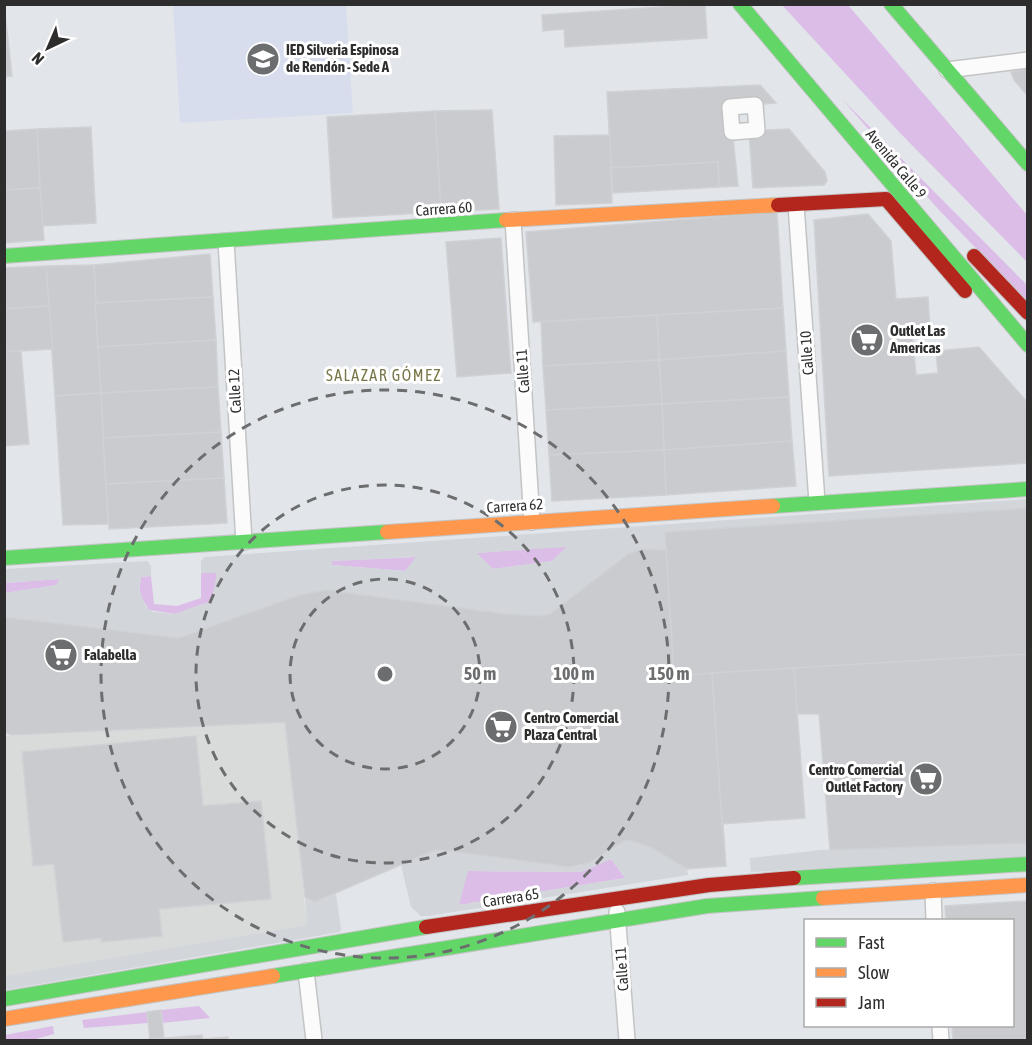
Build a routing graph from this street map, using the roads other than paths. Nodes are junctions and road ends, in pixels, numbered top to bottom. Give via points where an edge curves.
1 (740, 4) edge
2 (891, 4) edge
3 (1028, 60) edge
4 (947, 70) junction
5 (846, 131) junction
6 (1022, 150) edge
7 (1028, 164) edge
8 (886, 200) junction
9 (796, 205) junction
10 (513, 220) junction
11 (947, 229) dead end
12 (226, 240) junction
13 (963, 244) dead end
14 (4, 256) edge
15 (1028, 313) edge
16 (1028, 345) edge
17 (1028, 356) edge
18 (1028, 489) edge
19 (817, 502) junction
20 (532, 522) junction
21 (244, 542) junction
22 (4, 558) edge
23 (1028, 864) edge
24 (1028, 885) edge
25 (933, 891) junction
26 (616, 899) junction
27 (934, 919) edge
28 (619, 922) junction
29 (306, 970) junction
30 (4, 999) edge
31 (4, 1019) edge
32 (314, 1041) edge
33 (627, 1041) edge

1 - 5 main road, Avenida Calle 9
2 - 4 main road
3 - 4 street
4 - 6 main road
5 - 8 main road, Avenida Calle 9
5 - 11 main road
5 - 16 main road, Avenida Calle 9
6 - 7 main road
8 - 9 main road, Carrera 60
8 - 17 main road, Avenida Calle 9 via 1002,334
9 - 10 main road, Carrera 60
9 - 19 street, Calle 10
10 - 12 main road, Carrera 60
10 - 20 street, Calle 11
12 - 14 main road, Carrera 60
12 - 21 street, Calle 12
13 - 15 main road
18 - 19 main road, Carrera 62
19 - 20 main road, Carrera 62
20 - 21 main road, Carrera 62
21 - 22 main road, Carrera 62
23 - 26 main road, Carrera 65 via 742,881
24 - 25 main road
25 - 27 street
25 - 28 main road via 729,904
26 - 28 street, Calle 11
26 - 30 main road, Carrera 65 via 367,936
28 - 29 main road
28 - 33 street, Calle 11
29 - 31 main road
29 - 32 street

